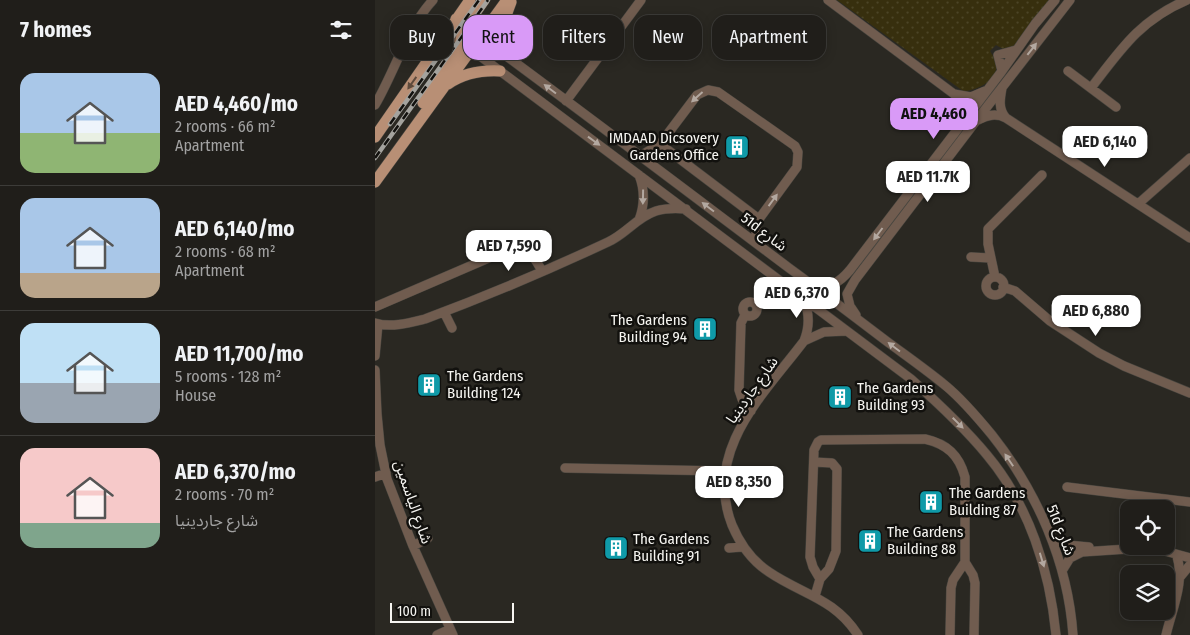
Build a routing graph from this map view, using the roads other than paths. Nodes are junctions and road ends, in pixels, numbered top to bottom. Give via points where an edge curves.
1 (433, 0) edge
2 (470, 0) edge
3 (484, 0) edge
4 (507, 0) edge
5 (512, 0) edge
6 (641, 0) edge
7 (828, 0) edge
8 (1055, 0) edge
9 (1071, 0) edge
10 (1187, 0) edge
11 (496, 15) edge
12 (507, 15) edge
13 (461, 23) junction
14 (453, 29) edge
15 (453, 36) edge
16 (463, 36) edge
17 (463, 44) edge
18 (463, 49) edge
19 (463, 52) edge
20 (429, 60) edge
21 (484, 60) edge
22 (512, 60) edge
23 (499, 71) junction
24 (1068, 71) dead end
25 (445, 86) junction
26 (1001, 87) junction
27 (1091, 88) junction
28 (985, 91) junction
29 (954, 94) junction
30 (566, 101) junction
31 (375, 105) edge
32 (1116, 107) dead end
33 (1007, 118) junction
34 (976, 120) junction
35 (963, 121) junction
36 (375, 137) edge
37 (404, 142) junction
38 (660, 144) junction
39 (640, 156) junction
40 (1190, 158) edge
41 (639, 174) junction
42 (1041, 175) dead end
43 (375, 182) edge
44 (1139, 204) junction
45 (686, 210) junction
46 (759, 219) junction
47 (639, 220) junction
48 (1190, 238) edge
49 (756, 243) junction
50 (971, 257) dead end
51 (990, 258) junction
52 (542, 271) junction
53 (995, 278) junction
54 (811, 284) junction
55 (1003, 288) junction
56 (802, 297) junction
57 (375, 307) edge
58 (444, 312) junction
59 (745, 315) dead end
60 (859, 320) junction
61 (377, 323) edge
62 (452, 328) dead end
63 (847, 332) junction
64 (804, 341) junction
65 (375, 356) edge
66 (375, 370) edge
67 (1190, 393) edge
68 (751, 410) junction
69 (814, 462) junction
70 (565, 468) dead end
71 (386, 472) junction
72 (724, 472) junction
73 (375, 477) edge
74 (1067, 487) dead end
75 (1190, 502) edge
76 (1051, 537) junction
77 (428, 538) dead end
78 (413, 546) junction
79 (742, 547) junction
80 (1120, 547) edge
81 (729, 548) dead end
82 (1120, 548) edge
83 (1176, 554) joint
84 (1190, 558) edge
85 (965, 562) junction
86 (1190, 565) edge
87 (1062, 571) junction
88 (1181, 577) junction
89 (820, 579) junction
90 (1049, 590) junction
91 (815, 596) junction
92 (1072, 619) junction
93 (451, 632) edge
94 (437, 635) edge
95 (858, 635) edge
96 (950, 635) edge
97 (974, 635) edge
98 (1056, 635) edge
99 (1073, 635) edge
100 (1165, 635) edge

1 - 31 street via 415,24
2 - 13 main road
3 - 13 main road
4 - 11 main road
5 - 12 main road
6 - 30 street
7 - 29 street
8 - 28 street
26 -> 9 street
10 - 27 street via 1139,29
13 - 14 main road
13 - 16 main road
15 - 17 street, 51d شارع
18 - 37 main road via 410,123
19 - 25 main road
20 -> 36 main road
21 - 23 street, 51d شارع
30 -> 22 street, 51d شارع
23 - 25 main road via 476,72
23 -> 41 street, 51d شارع
24 - 27 street
25 - 37 main road
26 - 33 street via 1000,105
26 - 34 street
27 - 32 street
28 - 29 street via 971,96
28 - 35 street
29 - 35 street via 961,104
30 - 39 street, 51d شارع
33 - 34 street via 991,114
33 - 44 street
34 - 60 street via 849,290 847,300
35 -> 54 street via 842,280 827,286
37 - 43 main road
38 - 39 street
38 - 46 street
46 -> 38 street via 797,167 795,146 718,92 708,90 697,95
49 -> 39 street, 51d شارع
40 - 44 street
41 - 45 street, 51d شارع
41 -> 47 street via 644,195
42 - 51 street via 987,229
44 - 48 street
45 - 47 street via 662,209
45 - 56 street, 51d شارع
46 - 49 street
47 - 52 street via 617,238
49 - 54 street, 51d شارع
50 - 51 street
51 - 53 street
52 - 57 street via 529,252 519,247 511,248
52 - 58 street
53 - 55 street via 1001,281
53 - 55 street via 988,280 989,294 996,295
54 - 60 street, 51d شارع
55 - 67 street via 1015,291 1051,321 1099,353
56 - 63 street, 51d شارع
56 - 64 street, شارع جاردينيا via 809,319
58 - 61 street via 389,326
58 - 62 street
59 - 68 street via 741,323 739,390
76 -> 60 street, 51d شارع via 1010,460 969,408 947,387
61 - 65 street
63 - 64 street via 824,332
63 -> 90 street, 51d شارع via 917,385 988,456 1027,520
64 - 68 street, شارع جاردينيا
66 - 71 street, شارع الياسمين via 377,414
68 - 72 street, شارع جاردينيا via 730,449
69 - 85 street via 815,446 821,440 925,439 947,447 956,455 965,477
69 - 89 street via 811,557
69 - 89 street via 832,463 837,469 835,551 829,569
70 - 72 street
71 - 73 street
71 - 78 street, شارع الياسمين
72 - 79 street, شارع جاردينيا via 728,515
74 - 75 street
76 - 80 street via 1072,546
76 - 87 street, 51d شارع
77 - 78 street
78 - 93 street, شارع الياسمين
79 - 81 street
79 - 91 street, شارع جاردينيا via 767,571
82 - 87 street via 1076,554
83 - 84 street
83 - 88 street
85 - 96 street via 956,573 951,588
85 - 97 street via 975,583
86 - 88 street
87 - 92 street, 51d شارع
88 - 100 street
89 - 91 street
90 - 92 street via 1061,624
90 - 98 street, 51d شارع
91 - 95 street, شارع جاردينيا via 841,614
92 - 99 street, 51d شارع
93 - 94 street

